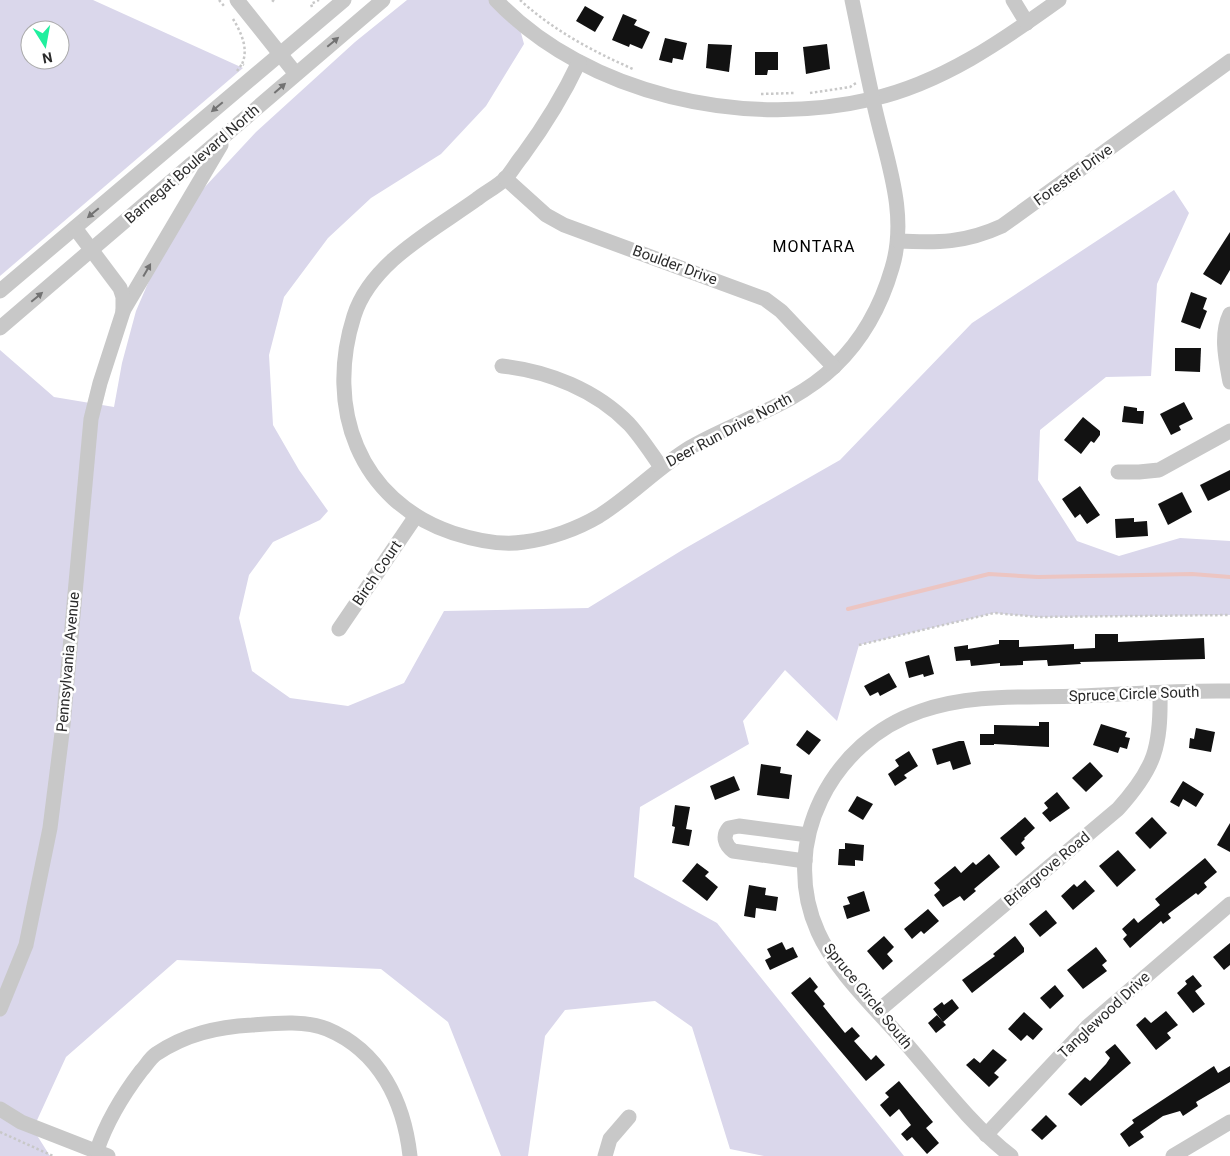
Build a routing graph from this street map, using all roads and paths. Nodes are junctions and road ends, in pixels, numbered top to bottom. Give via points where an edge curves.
1 (218, 0) edge
2 (272, 0) edge
3 (319, 0) edge
4 (344, 0) edge
5 (383, 0) edge
6 (496, 0) edge
7 (520, 0) edge
8 (852, 0) edge
9 (1013, 0) edge
10 (1058, 0) edge
11 (276, 3) dead end
12 (231, 4) edge
13 (312, 7) dead end
14 (230, 14) dead end
15 (1027, 22) junction
16 (280, 53) junction
17 (1230, 61) edge
18 (578, 62) junction
19 (238, 70) dead end
20 (638, 71) dead end
21 (296, 74) junction
22 (856, 80) dead end
23 (798, 93) dead end
24 (807, 93) dead end
25 (754, 94) dead end
26 (873, 99) junction
27 (228, 134) junction
28 (506, 178) junction
29 (75, 228) junction
30 (898, 241) junction
31 (92, 250) junction
32 (0, 291) edge
33 (123, 312) junction
34 (1230, 314) edge
35 (0, 328) edge
36 (502, 366) dead end
37 (834, 367) junction
38 (1230, 382) edge
39 (1230, 431) edge
40 (661, 467) junction
41 (1118, 472) dead end
42 (416, 516) junction
43 (1230, 615) edge
44 (339, 629) dead end
45 (859, 645) dead end
46 (1230, 691) edge
47 (1160, 693) junction
48 (808, 835) junction
49 (805, 860) junction
50 (1230, 904) edge
51 (0, 1009) edge
52 (878, 1011) junction
53 (0, 1110) edge
54 (629, 1117) dead end
55 (1230, 1122) edge
56 (0, 1132) edge
57 (986, 1135) junction
58 (102, 1153) edge
59 (53, 1156) edge
60 (410, 1156) edge
61 (605, 1156) edge
62 (1012, 1156) edge
63 (1173, 1156) edge

1 - 12 path
2 - 11 path
3 - 13 path via 311,4
4 - 16 street, Barnegat Boulevard North
21 -> 5 street, Barnegat Boulevard North
6 - 18 street via 553,47
7 - 20 path via 543,20 586,47
8 - 26 street, Deer Run Drive North
9 - 15 street
10 - 15 street
12 - 16 street
14 - 19 path via 244,47 243,64
15 - 26 street via 950,70
16 - 21 street
16 -> 29 street, Barnegat Boulevard North
17 - 30 street, Forester Drive via 1002,226 967,240 938,243
18 - 26 street via 651,92 719,106 777,109
18 - 28 street, Deer Run Drive North via 551,116
27 -> 21 street, Barnegat Boulevard North
22 - 24 path via 856,84 850,87
23 - 25 path
26 - 30 street, Deer Run Drive North via 893,178 898,209
27 - 31 street, Barnegat Boulevard North
33 -> 27 street, Pennsylvania Avenue
28 - 37 street, Boulder Drive via 546,215 564,225 765,299 781,311
28 - 42 street, Deer Run Drive North via 390,263 364,294 354,314 342,375 349,428 376,479
29 - 31 street, Pennsylvania Avenue
29 - 32 street, Barnegat Boulevard North
30 - 37 street, Deer Run Drive North via 892,268 872,320
31 - 33 street, Pennsylvania Avenue via 120,288
35 -> 31 street, Barnegat Boulevard North
33 - 51 street, Pennsylvania Avenue via 100,383 90,427 63,725 50,828 26,945
34 - 38 street via 1226,323 1225,356
36 - 40 street via 542,374 607,403 630,425
37 - 40 street, Deer Run Drive North via 810,386 693,446
39 - 41 street via 1159,470
40 - 42 street, Deer Run Drive North via 599,516 572,529 522,543 466,537
42 - 44 street, Birch Court
43 - 45 path via 1039,617 994,613
46 - 47 street, Spruce Circle South
47 - 48 street, Spruce Circle South via 994,697 959,700 920,711 872,737 847,760 823,794
47 - 52 street, Briargrove Road via 1160,729 1155,753 1130,796
48 - 49 street, Spruce Circle South
48 - 49 street via 739,826 728,828 725,836 726,844 733,851
49 - 52 street, Spruce Circle South via 806,886 817,931 830,954
50 - 57 street, Tanglewood Drive via 1087,1027
52 - 57 street, Spruce Circle South
53 - 58 street via 21,1122
54 - 61 street via 610,1139
55 - 63 street
56 - 59 path
57 - 62 street, Spruce Circle South
58 - 60 street via 106,1124 154,1055 188,1036 219,1027 284,1022 326,1029 356,1046 379,1067 394,1096

